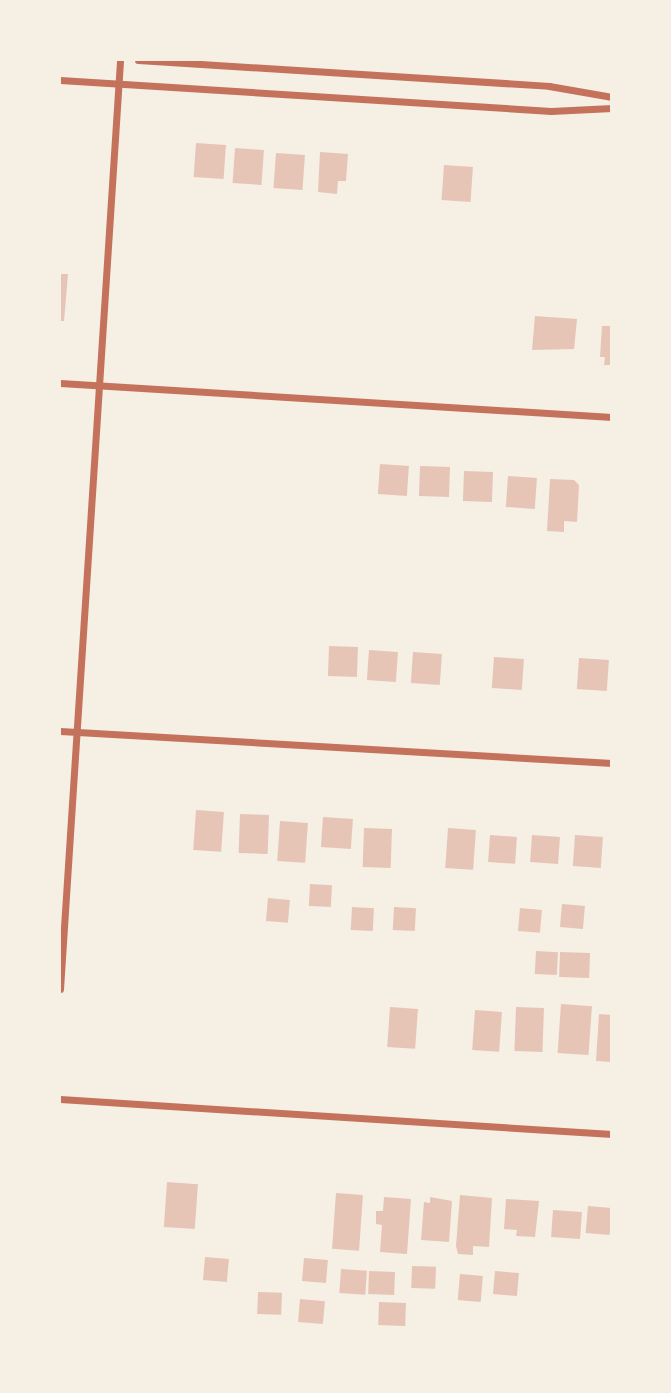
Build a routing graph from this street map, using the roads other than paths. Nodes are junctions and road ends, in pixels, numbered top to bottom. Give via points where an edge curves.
1 (120, 60) edge
2 (138, 60) edge
3 (60, 80) edge
4 (119, 84) junction
5 (611, 97) edge
6 (611, 108) edge
7 (60, 383) edge
8 (100, 385) junction
9 (611, 417) edge
10 (60, 731) edge
11 (78, 732) junction
12 (611, 763) edge
13 (60, 989) edge
14 (60, 1099) edge
15 (611, 1135) edge

1 - 4 street
2 - 5 street via 550,86
3 - 4 street
4 - 6 street via 551,111
4 - 8 street
7 - 8 street
8 - 9 street
8 - 11 street
10 - 11 street
11 - 12 street
11 - 13 street
14 - 15 street

